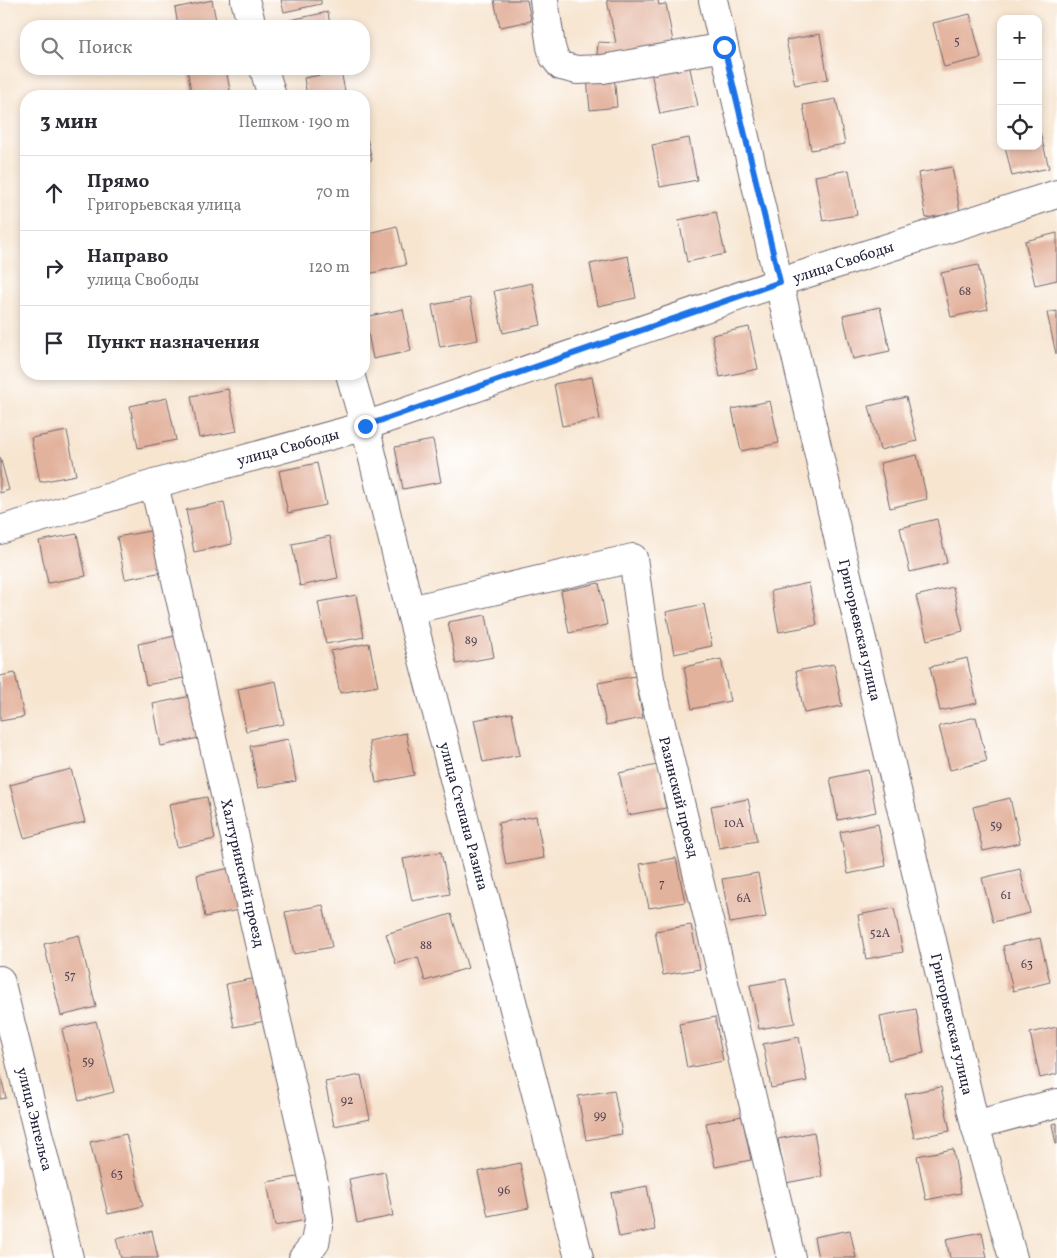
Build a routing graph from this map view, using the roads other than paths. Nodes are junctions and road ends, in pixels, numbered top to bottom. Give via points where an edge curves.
1 (245, 0) edge
2 (544, 0) edge
3 (713, 0) edge
4 (250, 20) edge
5 (724, 47) junction
6 (266, 75) edge
7 (270, 90) edge
8 (1057, 194) edge
9 (780, 282) junction
10 (352, 380) edge
11 (365, 426) junction
12 (154, 484) junction
13 (0, 530) edge
14 (410, 610) junction
15 (0, 980) edge
16 (1057, 1103) edge
17 (975, 1125) junction
18 (69, 1258) edge
19 (303, 1258) edge
20 (579, 1258) edge
21 (791, 1258) edge
22 (1013, 1258) edge

1 - 4 street
2 - 5 street via 551,47 561,66 577,70 603,69
3 - 5 street, Григорьевская улица
5 - 9 street, Григорьевская улица
6 - 7 street
8 - 9 street, улица Свободы
9 - 11 street, улица Свободы
9 - 17 street, Григорьевская улица
10 - 11 street, улица Степана Разина
11 - 12 street, улица Свободы
11 - 14 street, улица Степана Разина
12 - 13 street, улица Свободы
12 - 19 street, Халтуринский проезд via 314,1183 319,1220 315,1243
14 - 20 street, улица Степана Разина
14 - 21 street, Разинский проезд via 633,558 650,679
15 - 18 street, улица Энгельса
16 - 17 street
17 - 22 street, Григорьевская улица

